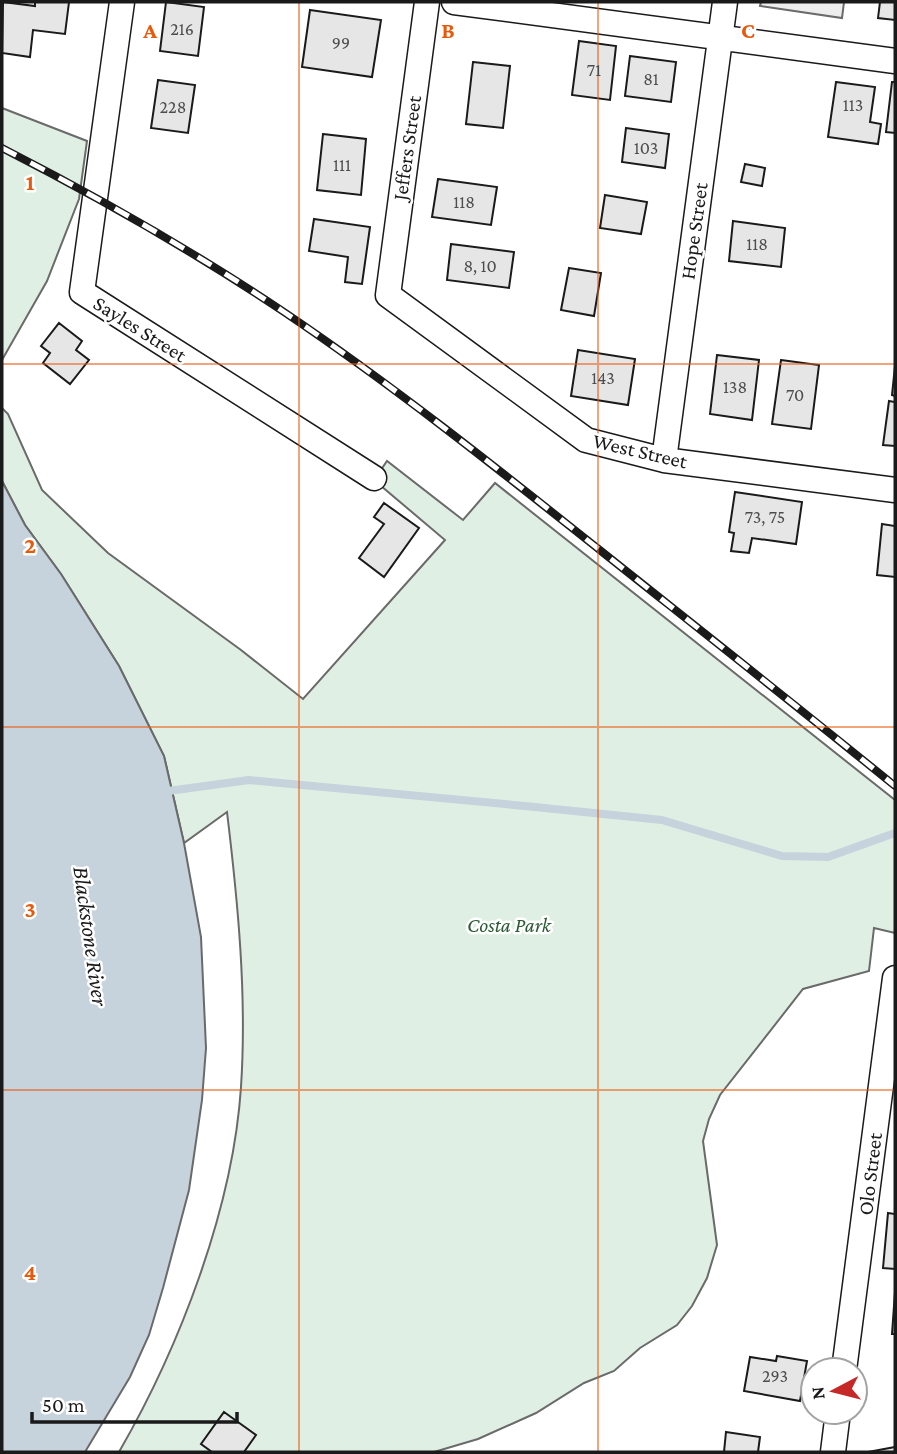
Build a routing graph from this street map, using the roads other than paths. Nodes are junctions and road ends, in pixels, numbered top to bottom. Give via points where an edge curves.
1 (122, 2) edge
2 (427, 2) edge
3 (454, 2) edge
4 (725, 2) edge
5 (720, 37) junction
6 (895, 61) edge
7 (388, 295) joint
8 (664, 460) junction
9 (374, 478) dead end
10 (895, 490) edge
11 (895, 978) edge
12 (846, 1356) edge
13 (836, 1426) edge
14 (833, 1452) edge

1 - 9 street, Sayles Street via 82,292
2 - 7 street, Jeffers Street
3 - 5 street
4 - 5 street, Hope Street
5 - 6 street
5 - 8 street, Hope Street
7 - 8 street, West Street via 586,440
8 - 10 street, West Street
11 - 12 street, Olo Street
13 - 14 street

